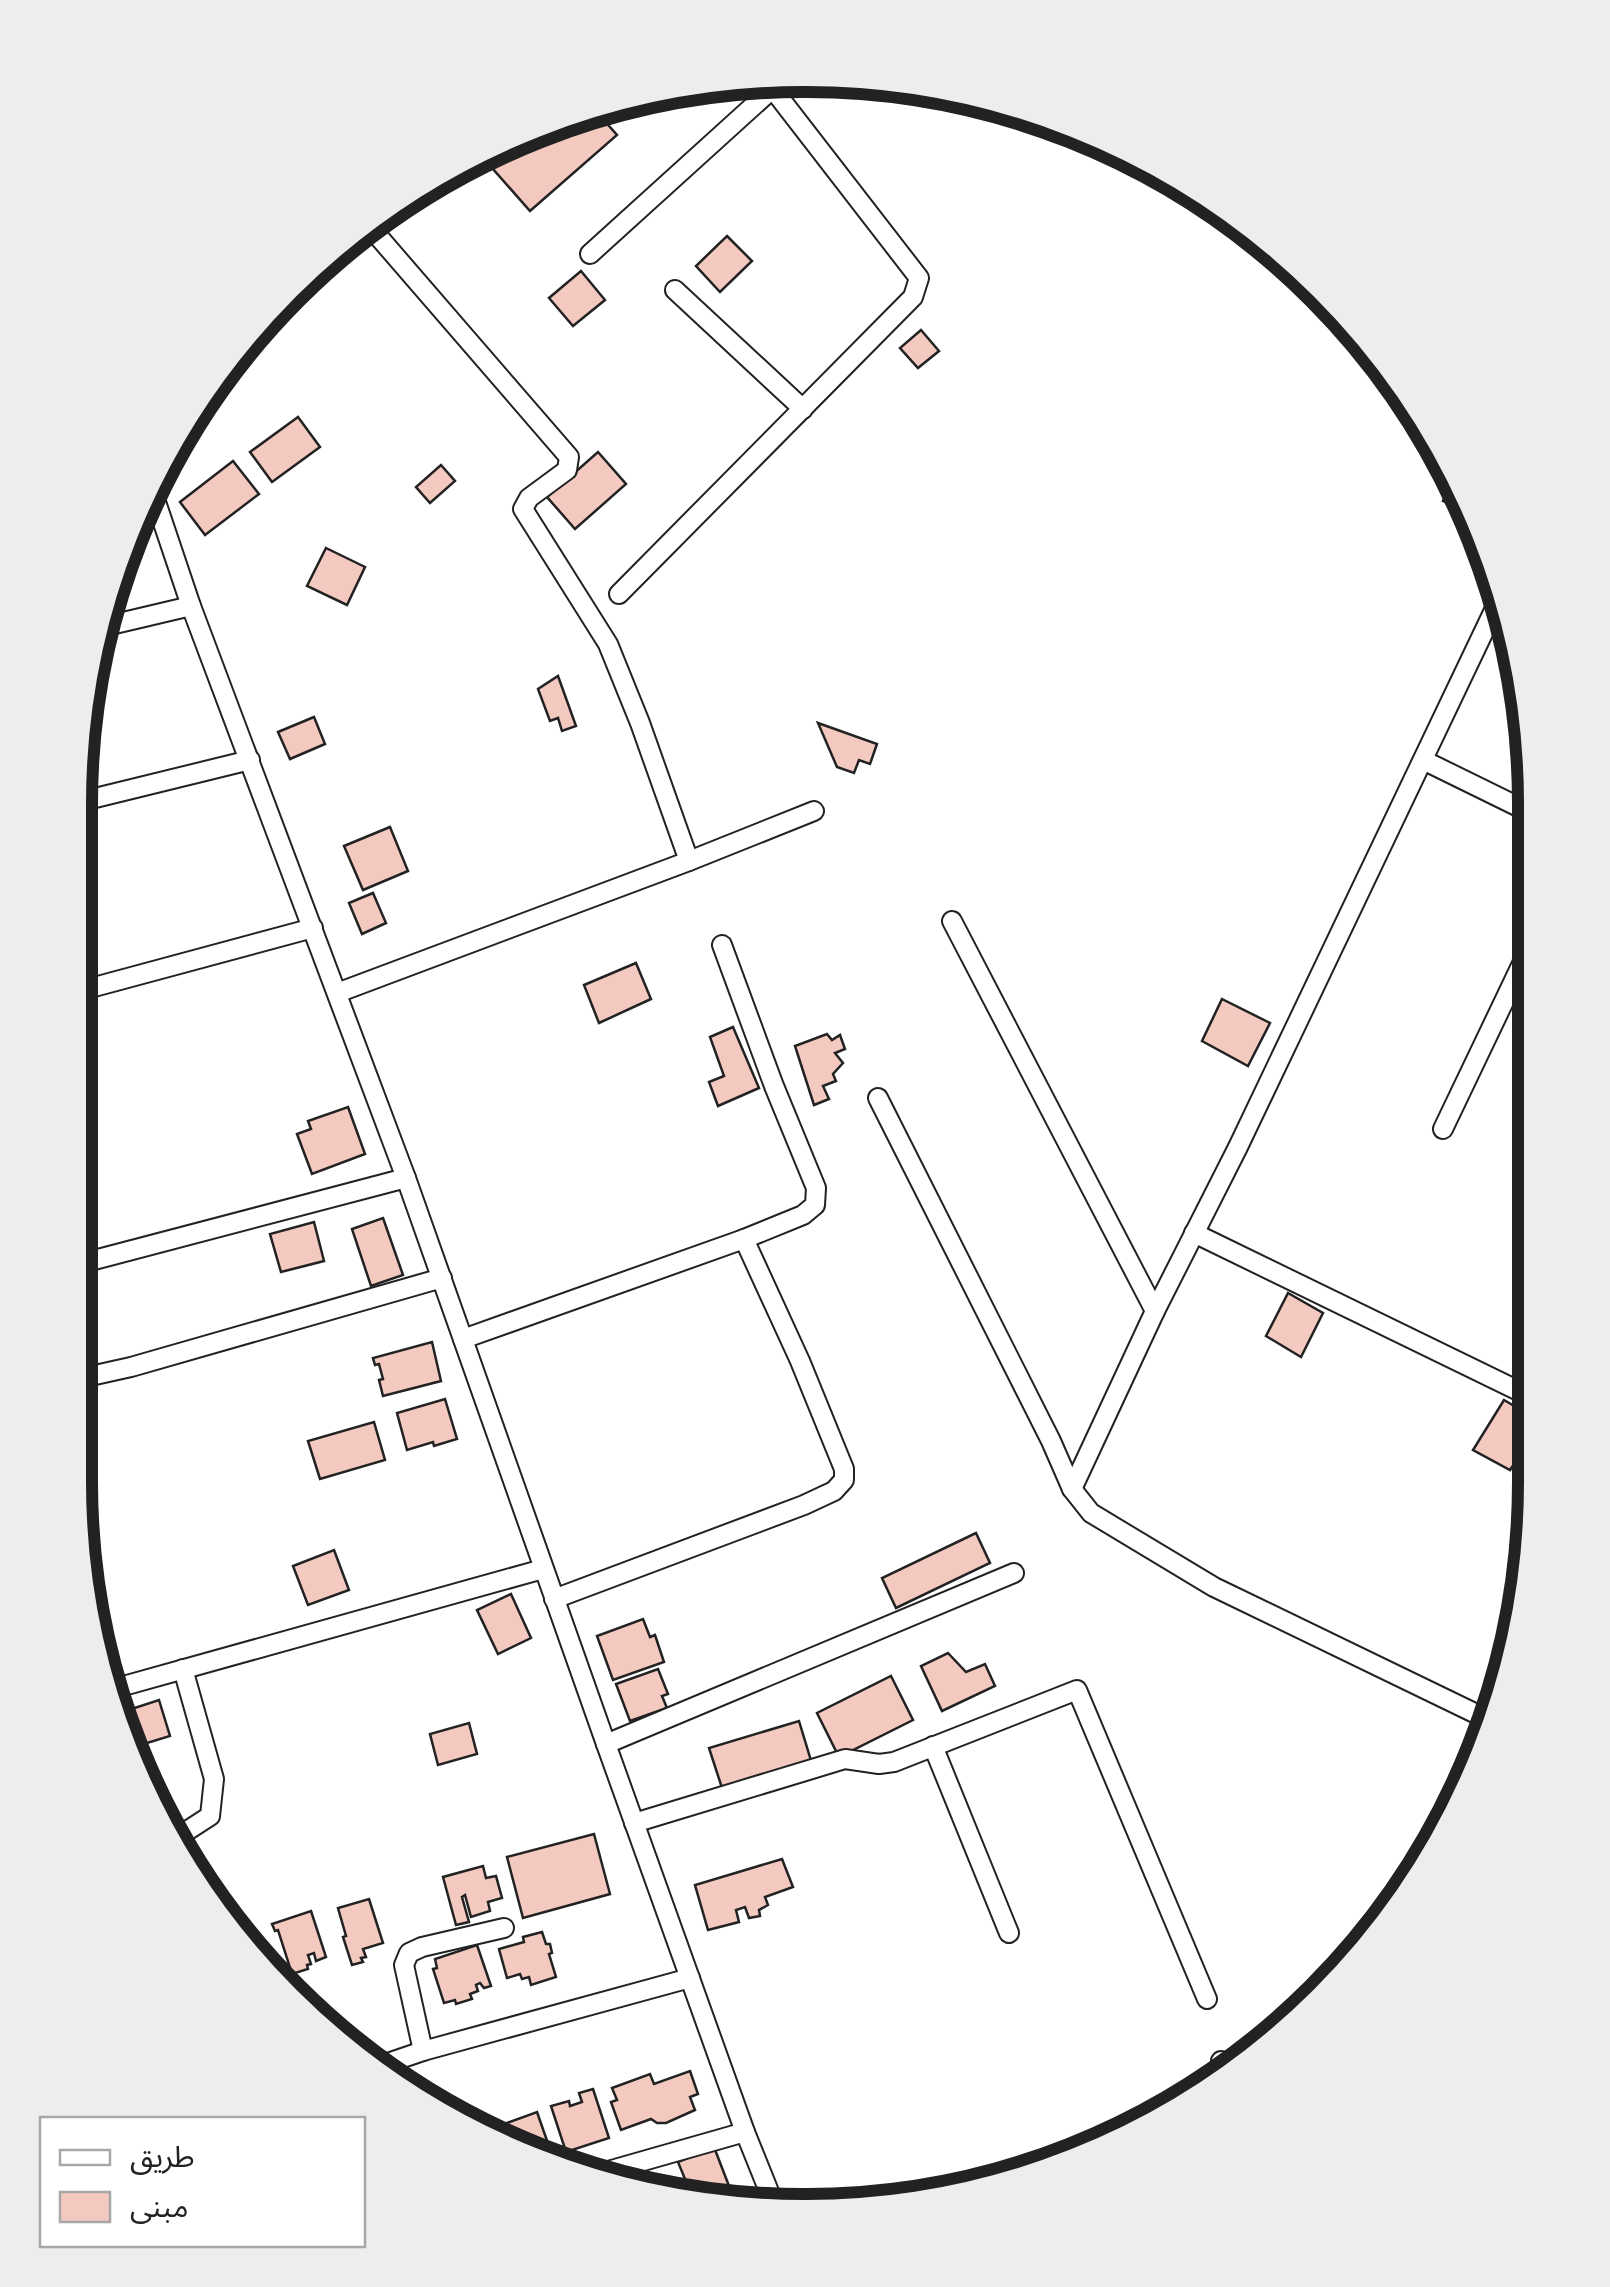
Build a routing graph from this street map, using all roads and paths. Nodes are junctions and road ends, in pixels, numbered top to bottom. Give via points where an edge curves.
1 (775, 93) edge
2 (757, 94) edge
3 (377, 235) dead end
4 (590, 254) dead end
5 (676, 290) dead end
6 (803, 409) junction
7 (158, 508) edge
8 (619, 594) dead end
9 (191, 606) junction
10 (1492, 619) edge
11 (116, 624) edge
12 (250, 760) junction
13 (1423, 760) junction
14 (92, 799) edge
15 (1518, 807) edge
16 (814, 811) dead end
17 (689, 861) junction
18 (952, 921) dead end
19 (312, 928) junction
20 (722, 945) dead end
21 (1518, 972) edge
22 (92, 988) edge
23 (337, 993) junction
24 (878, 1098) dead end
25 (1443, 1129) dead end
26 (406, 1178) junction
27 (1194, 1232) junction
28 (744, 1238) junction
29 (92, 1261) edge
30 (442, 1278) junction
31 (1155, 1310) junction
32 (464, 1340) junction
33 (92, 1376) edge
34 (1518, 1391) edge
35 (1072, 1488) junction
36 (543, 1570) junction
37 (1014, 1573) dead end
38 (554, 1599) junction
39 (183, 1669) junction
40 (123, 1686) edge
41 (1478, 1715) edge
42 (606, 1744) junction
43 (933, 1746) junction
44 (634, 1823) junction
45 (185, 1832) edge
46 (504, 1928) dead end
47 (1009, 1933) dead end
48 (690, 1978) junction
49 (1207, 1999) dead end
50 (423, 2051) junction
51 (392, 2062) edge
52 (744, 2132) junction
53 (616, 2169) edge
54 (770, 2193) edge

1 - 6 street via 919,278 914,297
2 - 4 street
3 - 17 street via 568,457 566,470 523,509 608,644
5 - 6 street
6 - 8 street
7 - 9 street
9 - 11 street
9 - 12 street
10 - 13 street
12 - 14 street
12 - 19 street
13 - 15 street
13 - 27 street
16 - 17 street
17 - 23 street
18 - 31 street
19 - 22 street
19 - 23 street
20 - 28 street via 816,1188 815,1205 803,1215
21 - 25 street
23 - 26 street
24 - 35 street
26 - 29 street
26 - 30 street
27 - 31 street
27 - 34 street
28 - 32 street
28 - 38 street via 844,1480 804,1505
30 - 32 street
30 - 33 street
31 - 35 street
32 - 36 street
35 - 41 street via 1091,1513 1214,1587
36 - 38 street
36 - 39 street
37 - 42 street
38 - 42 street
39 - 40 street
39 - 45 street via 214,1779 210,1816
42 - 44 street
43 - 44 street via 894,1762 845,1760
43 - 47 street
43 - 49 street via 1077,1690
44 - 48 street
46 - 50 street via 409,1953 404,1964
48 - 50 street
48 - 52 street
50 - 51 street
52 - 53 street
52 - 54 street

